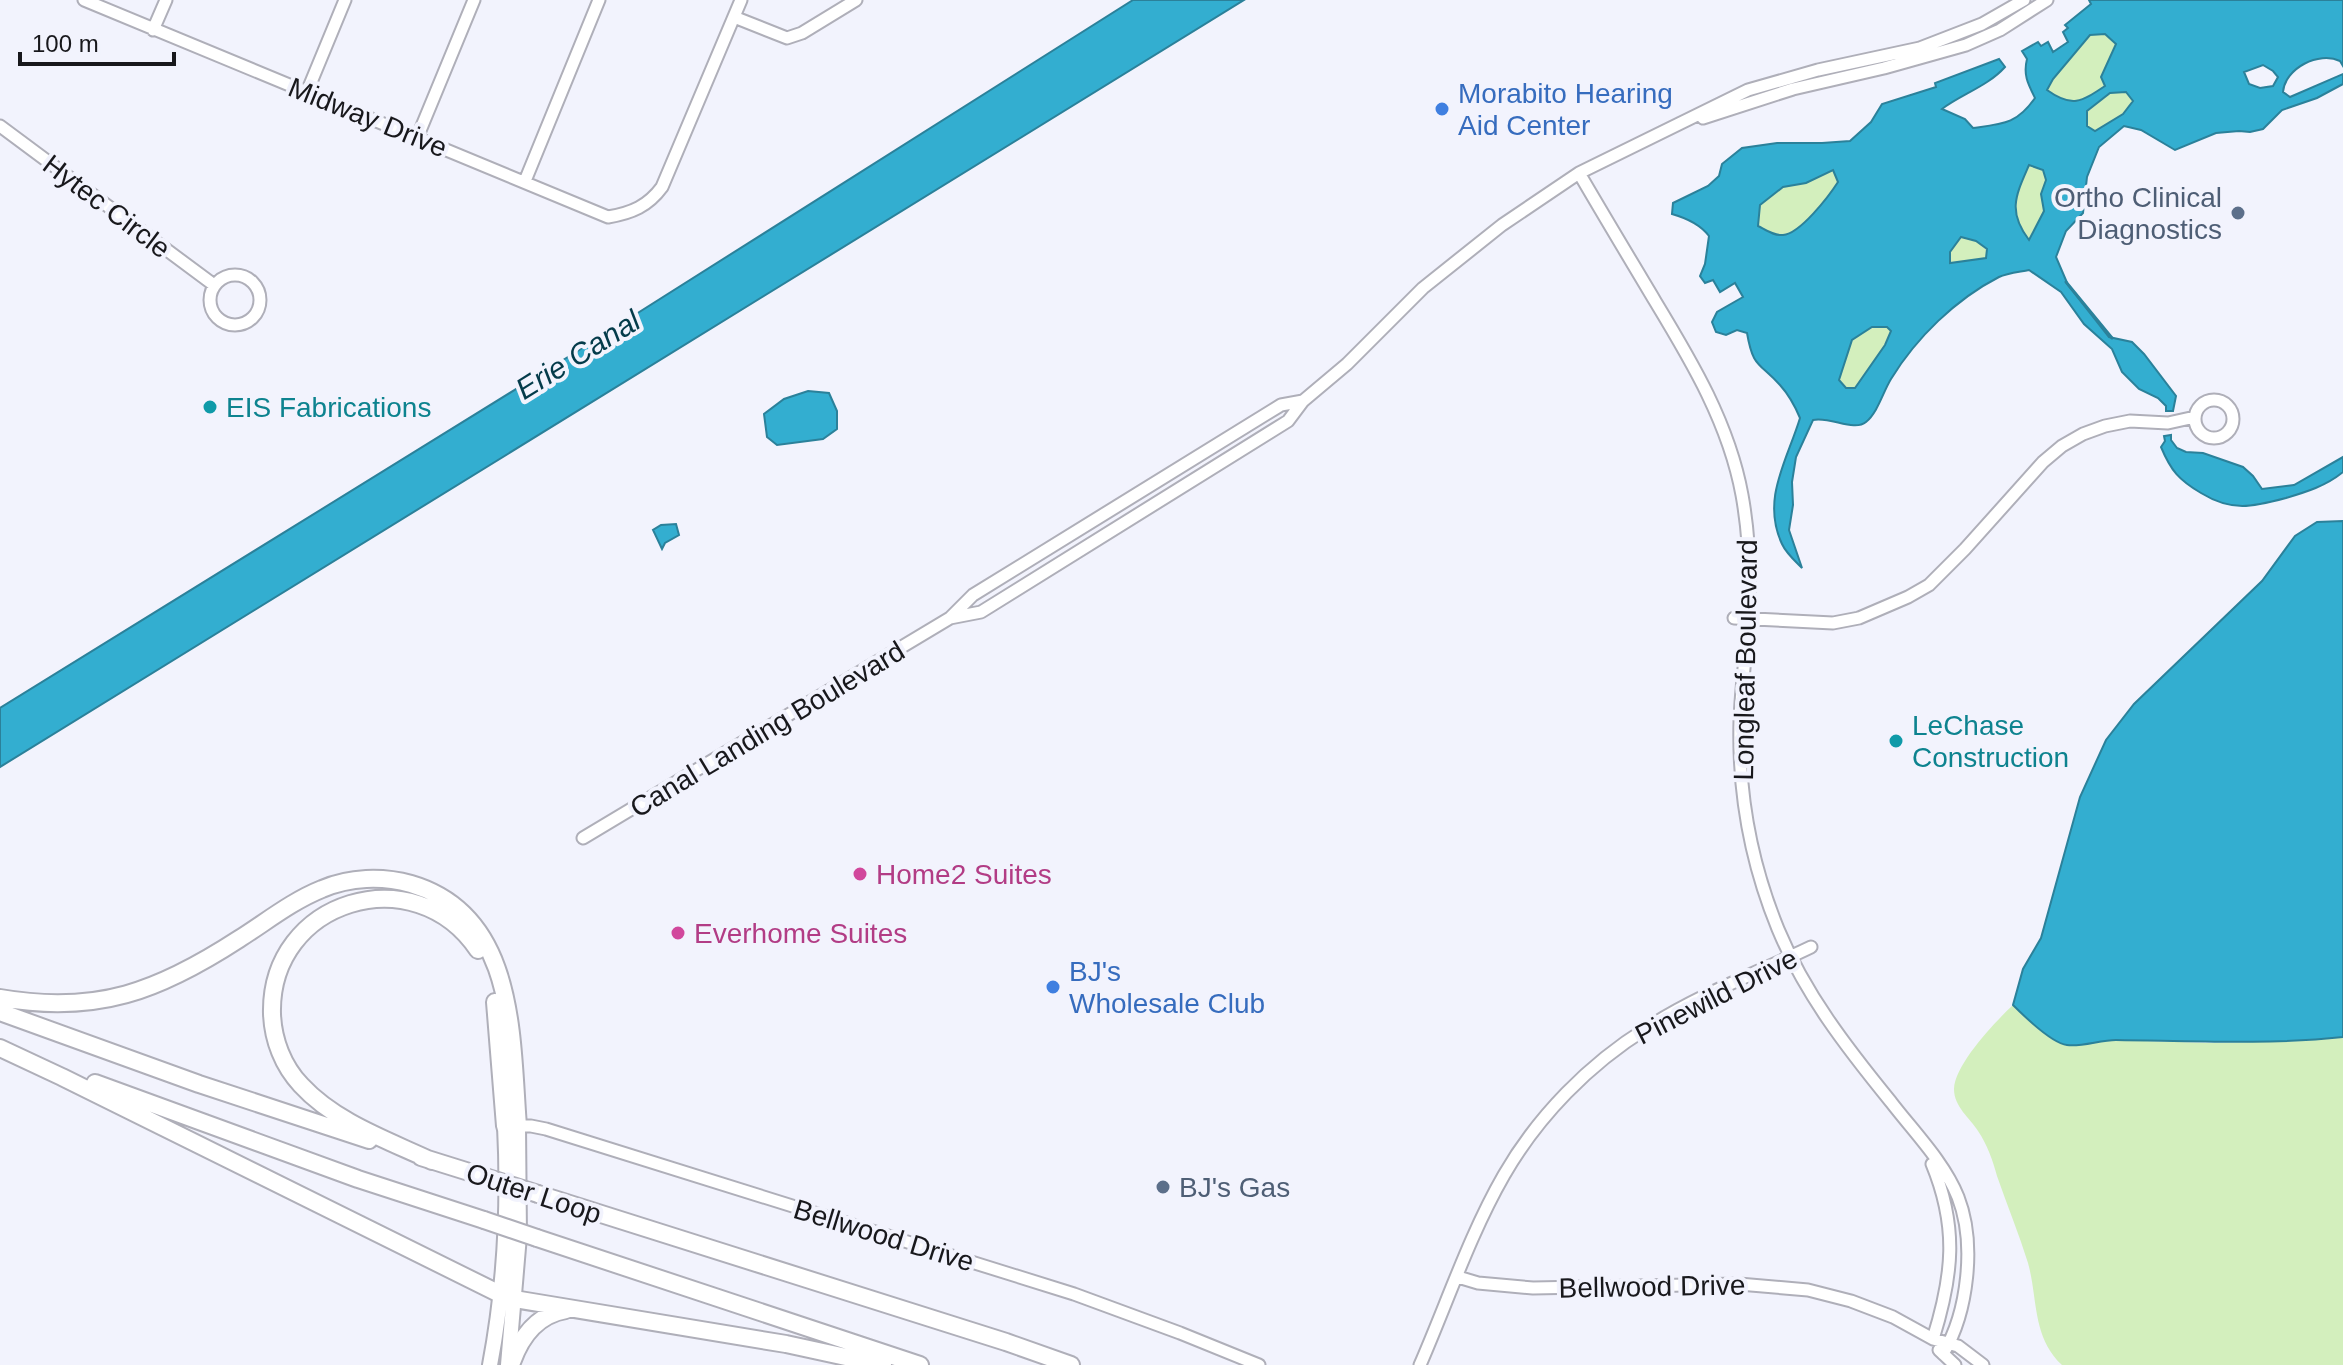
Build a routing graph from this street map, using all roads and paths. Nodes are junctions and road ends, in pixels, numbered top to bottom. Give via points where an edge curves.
1 (84, 0) edge
2 (166, 0) edge
3 (345, 0) edge
4 (474, 0) edge
5 (599, 0) edge
6 (741, 0) edge
7 (856, 0) edge
8 (2047, 0) edge
9 (2028, 3) edge
10 (734, 17) junction
11 (153, 30) junction
12 (307, 92) junction
13 (0, 126) edge
14 (417, 138) junction
15 (1579, 173) junction
16 (525, 181) junction
17 (214, 285) junction
18 (1303, 401) junction
19 (2195, 417) dead end
20 (950, 618) junction
21 (1734, 618) dead end
22 (1748, 618) junction
23 (583, 838) dead end
24 (1811, 947) dead end
25 (1790, 957) junction
26 (0, 998) edge
27 (0, 1012) edge
28 (0, 1048) edge
29 (511, 1126) junction
30 (1919, 1138) junction
31 (432, 1161) junction
32 (1458, 1277) junction
33 (508, 1298) junction
34 (574, 1310) junction
35 (1933, 1339) junction
36 (1949, 1342) junction
37 (1943, 1354) junction
38 (490, 1365) edge
39 (509, 1365) edge
40 (883, 1365) edge
41 (920, 1365) edge
42 (1071, 1365) edge
43 (1259, 1365) edge
44 (1420, 1365) edge
45 (1955, 1365) edge
46 (1983, 1365) edge

1 - 11 street, Midway Drive
2 - 11 street
3 - 12 street
4 - 14 street
5 - 16 street
6 - 10 street
7 - 10 street via 787,38
8 - 9 street, Canal Landing Boulevard
9 - 15 street, Canal Landing Boulevard via 1930,45 1748,90
10 - 16 street, Midway Drive via 654,198 641,208 608,217
11 - 12 street, Midway Drive
12 - 14 street, Midway Drive
13 - 17 street, Hytec Circle
14 - 16 street, Midway Drive
15 - 18 street, Canal Landing Boulevard via 1423,288
15 - 22 street, Longleaf Boulevard via 1708,392 1727,441 1742,494
17 - 17 street via 210,299 218,319 241,325 255,317 261,302 251,280 236,274
18 - 20 street, Canal Landing Boulevard via 1281,405 973,595
18 - 20 street, Canal Landing Boulevard via 1288,421 981,612
19 - 22 street via 2105,426 2062,446 1929,585 1908,597 1833,623
20 - 23 street, Canal Landing Boulevard
21 - 22 street
22 - 25 street, Longleaf Boulevard via 1740,719 1744,797 1760,877
24 - 25 street, Pinewild Drive
25 - 30 street, Longleaf Boulevard via 1831,1026
25 - 32 street, Pinewild Drive via 1654,1024 1578,1082 1510,1166
26 - 29 highway via 62,1004 128,995 183,973 326,887 371,879 409,884 459,910 494,958 506,1001
27 - 31 highway, Outer Loop
28 - 33 highway
28 - 41 highway, Outer Loop, bridge via 335,1171
29 - 31 highway via 494,991 470,939 445,916 407,901 369,899 336,909 301,935 279,970 272,1010 280,1051 297,1080 333,1111
29 - 33 main road
29 - 43 street, Bellwood Drive via 541,1127 1061,1289
30 - 35 street, Longleaf Boulevard via 1939,1180 1951,1243 1948,1286
30 - 36 street, Longleaf Boulevard via 1953,1185 1966,1229 1965,1283
31 - 42 highway, Outer Loop, bridge
32 - 35 street, Bellwood Drive via 1533,1288 1794,1288 1867,1306
32 - 44 street
33 - 34 highway
33 - 38 main road
33 - 39 main road
34 - 39 highway via 536,1324
34 - 40 highway
35 - 36 street, Bellwood Drive
35 - 37 street, Bellwood Drive
36 - 37 street, Longleaf Boulevard
36 - 46 street, Bellwood Drive
37 - 45 street, Bellwood Drive

